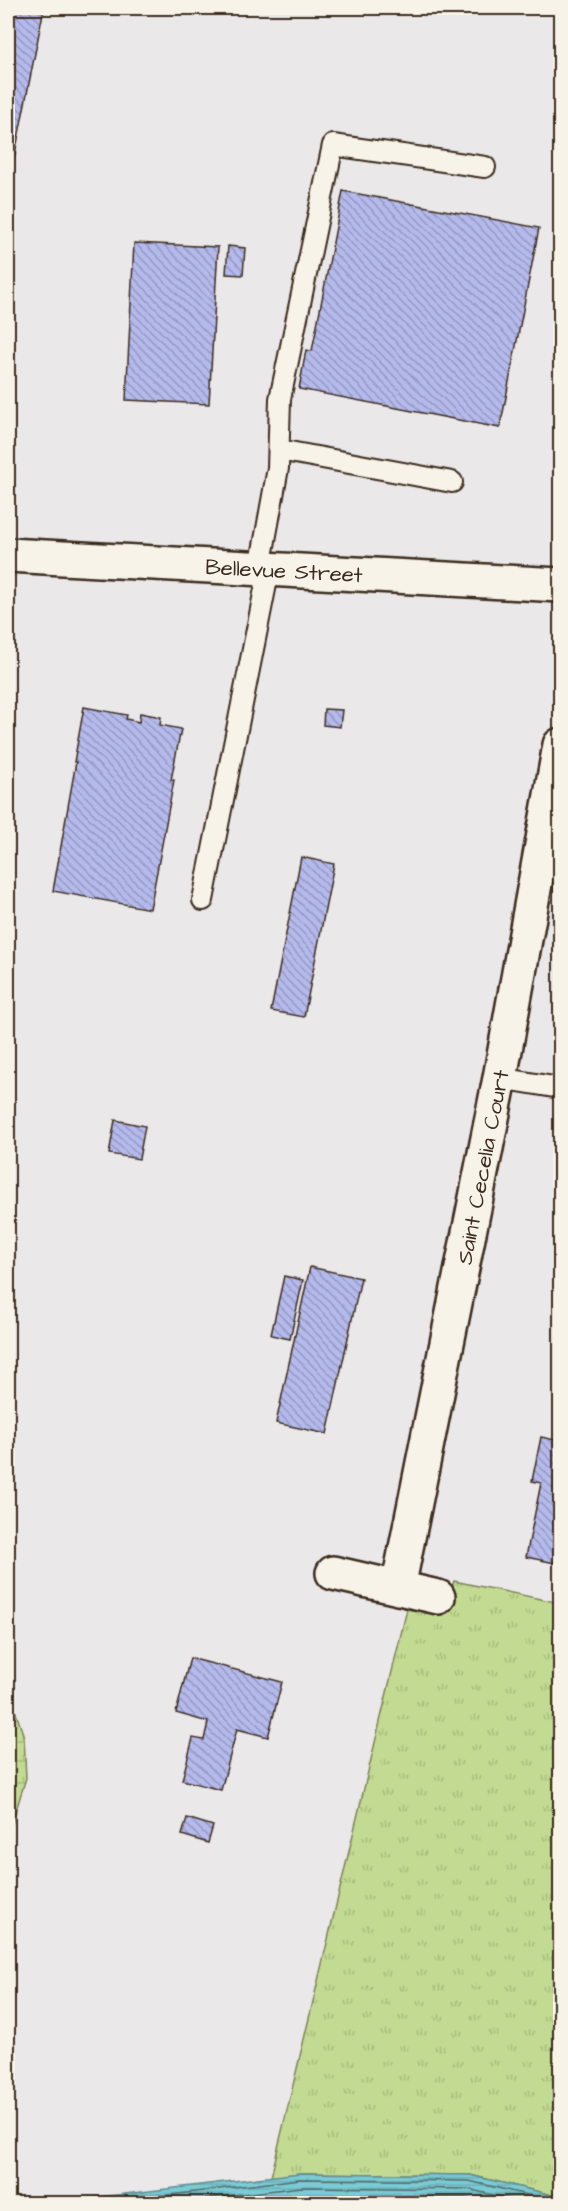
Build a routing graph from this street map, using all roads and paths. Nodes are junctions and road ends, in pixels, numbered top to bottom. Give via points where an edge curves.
1 (485, 167) dead end
2 (279, 450) junction
3 (452, 482) dead end
4 (8, 555) edge
5 (265, 569) junction
6 (561, 585) edge
7 (561, 745) edge
8 (203, 900) dead end
9 (500, 1078) junction
10 (561, 1088) edge
11 (333, 1574) dead end
12 (398, 1588) junction
13 (438, 1597) dead end

1 - 2 lane via 333,145 280,399
2 - 3 lane
2 - 5 lane
4 - 5 street, Bellevue Street
5 - 6 street, Bellevue Street
5 - 8 lane
7 - 9 street, Saint Cecelia Court
9 - 10 lane
9 - 12 street, Saint Cecelia Court
11 - 12 street
12 - 13 street

